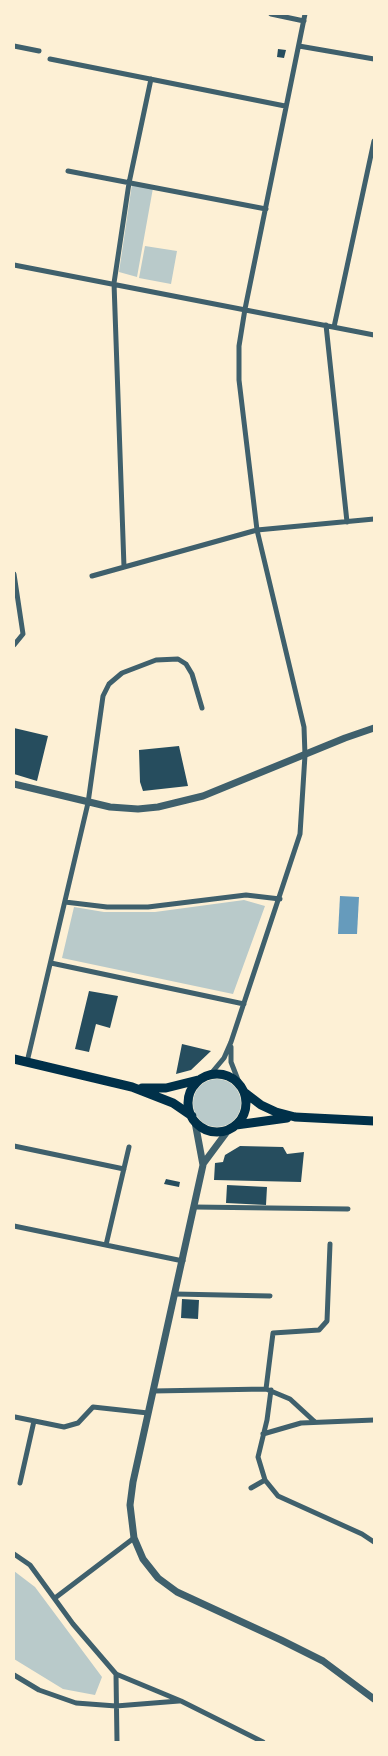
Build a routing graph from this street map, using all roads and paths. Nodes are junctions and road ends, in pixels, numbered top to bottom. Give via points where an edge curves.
1 (271, 14) edge
2 (305, 14) edge
3 (304, 21) junction
4 (14, 46) edge
5 (298, 46) junction
6 (39, 51) dead end
7 (50, 59) dead end
8 (374, 59) edge
9 (151, 79) junction
10 (285, 106) junction
11 (374, 141) edge
12 (68, 172) dead end
13 (129, 183) junction
14 (266, 209) junction
15 (14, 265) edge
16 (114, 283) junction
17 (245, 309) junction
18 (326, 325) junction
19 (334, 327) junction
20 (374, 335) edge
21 (374, 519) edge
22 (347, 522) junction
23 (258, 530) junction
24 (124, 567) junction
25 (14, 574) edge
26 (92, 576) dead end
27 (14, 645) edge
28 (202, 708) dead end
29 (374, 728) edge
30 (305, 755) junction
31 (14, 784) edge
32 (88, 803) junction
33 (280, 899) junction
34 (65, 902) junction
35 (51, 963) junction
36 (244, 1004) junction
37 (231, 1042) junction
38 (14, 1059) edge
39 (27, 1062) junction
40 (205, 1078) junction
41 (132, 1087) junction
42 (241, 1088) junction
43 (295, 1117) junction
44 (193, 1119) junction
45 (374, 1121) edge
46 (232, 1127) junction
47 (14, 1146) edge
48 (129, 1147) dead end
49 (203, 1165) junction
50 (124, 1169) junction
51 (194, 1207) junction
52 (348, 1209) dead end
53 (14, 1226) edge
54 (330, 1244) dead end
55 (106, 1245) junction
56 (183, 1261) junction
57 (175, 1294) junction
58 (270, 1296) dead end
59 (269, 1389) junction
60 (153, 1391) junction
61 (148, 1413) junction
62 (15, 1417) edge
63 (374, 1420) edge
64 (34, 1421) junction
65 (315, 1422) junction
66 (263, 1434) junction
67 (265, 1480) junction
68 (20, 1483) dead end
69 (251, 1488) dead end
70 (362, 1534) junction
71 (374, 1536) edge
72 (134, 1538) junction
73 (374, 1542) edge
74 (14, 1554) edge
75 (55, 1598) junction
76 (116, 1674) junction
77 (14, 1675) edge
78 (374, 1699) edge
79 (181, 1701) junction
80 (116, 1706) junction
81 (117, 1742) edge
82 (263, 1742) edge

1 - 3 street
2 - 3 street
3 - 5 street
4 - 6 street
5 - 8 street
5 - 10 street
7 - 9 street
9 - 10 street
9 - 13 street
10 - 14 street
11 - 19 street
12 - 13 street
13 - 14 street
13 - 16 street
14 - 17 street
15 - 16 street
16 - 17 street
16 - 24 street
17 - 18 street
17 - 23 street via 239,346 239,380
18 - 19 street
18 - 22 street
19 - 20 street
21 - 22 street
22 - 23 street
23 - 24 street
23 - 30 street via 304,727
24 - 26 street
25 - 27 street via 22,634
28 - 32 street via 192,674 178,659 156,660 122,673 109,684 104,696
29 - 30 street
30 - 32 street via 181,803 138,809
30 - 33 street via 300,834
31 - 32 street
32 - 34 street
33 - 34 street via 246,895 193,903 107,908
33 - 36 street
34 - 35 street
35 - 36 street
35 - 39 street
36 - 37 street
37 - 40 street via 224,1058
37 - 42 street via 232,1062
38 - 39 main road
39 - 41 main road
40 - 41 main road via 166,1088
40 - 42 main road via 227,1076
40 - 44 main road via 193,1088 189,1097
41 - 44 main road via 173,1103
42 - 43 main road via 266,1109
42 - 46 main road via 245,1111
43 - 45 main road
43 - 46 main road
44 - 46 main road via 212,1132
44 - 49 street
46 - 49 street
47 - 50 street
48 - 50 street
49 - 51 street
50 - 55 street
51 - 52 street
51 - 56 street
53 - 55 street
54 - 59 street via 327,1322 319,1330 273,1333
55 - 56 street
56 - 57 street
57 - 58 street
57 - 60 street
59 - 60 street
59 - 65 street via 290,1399
59 - 66 street
60 - 61 street
61 - 64 street via 93,1408 72,1426
61 - 72 street via 130,1505
62 - 64 street
63 - 65 street
64 - 68 street
65 - 66 street via 288,1425
66 - 67 street via 258,1462
67 - 69 street
67 - 70 street via 278,1496
70 - 71 street
70 - 73 street
72 - 75 street
72 - 78 street via 158,1578 177,1592 323,1662
74 - 75 street via 30,1565
75 - 76 street
76 - 79 street
76 - 80 street
77 - 80 street via 39,1690 76,1703
79 - 80 street
79 - 82 street
80 - 81 street

